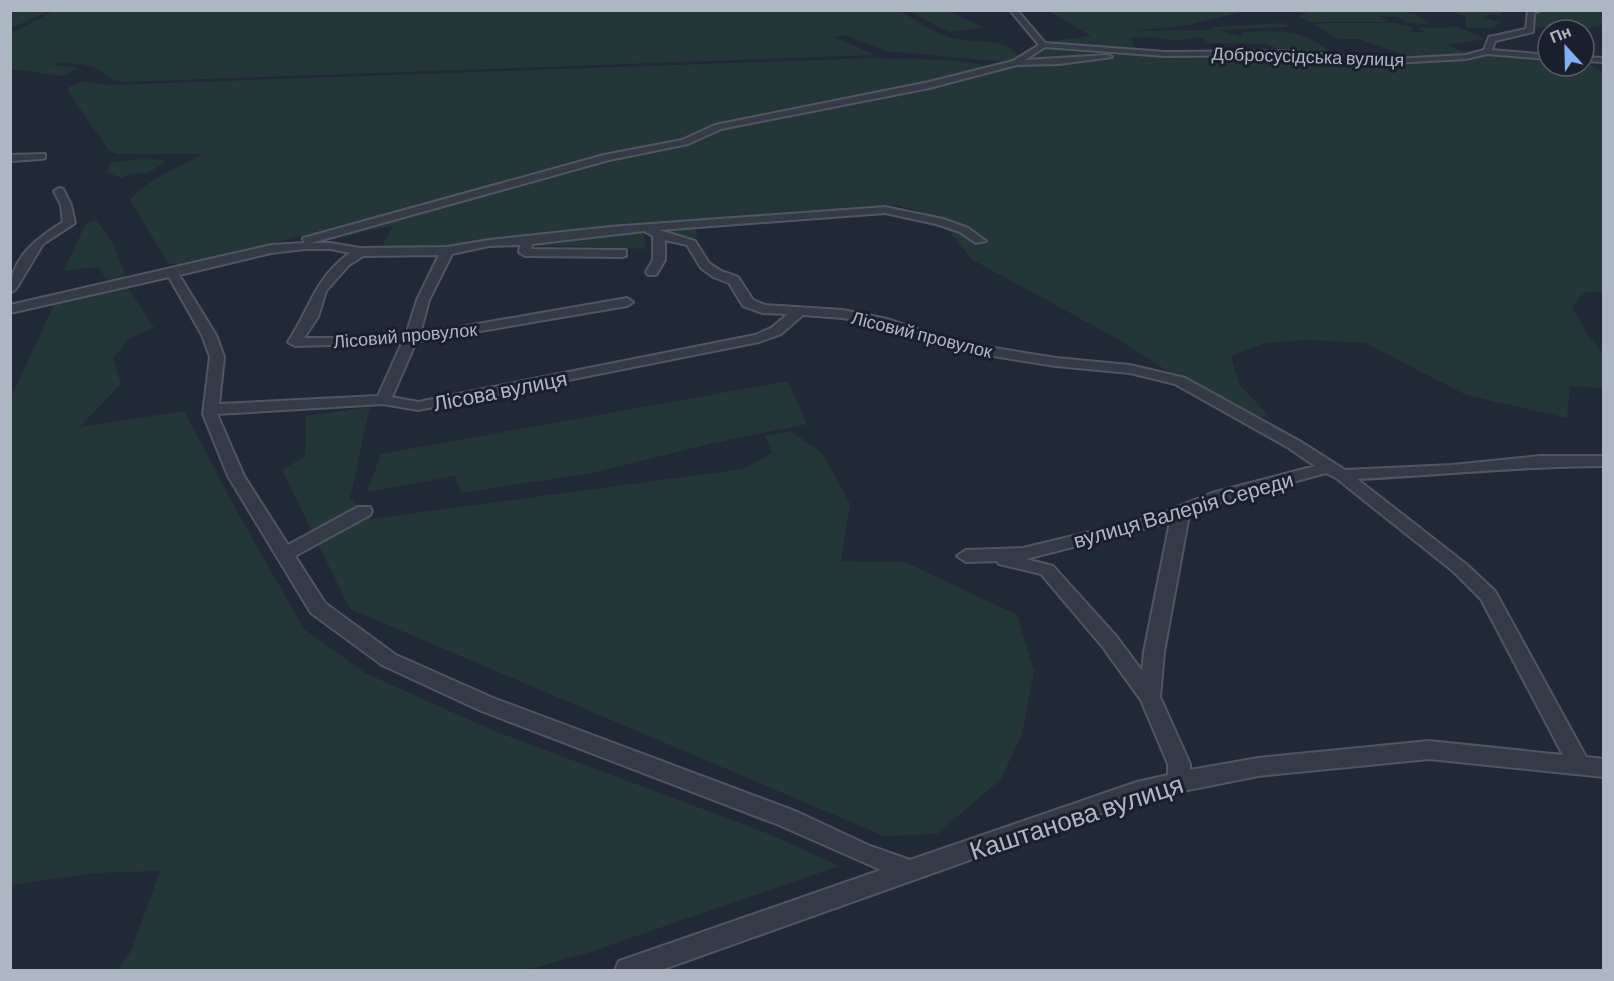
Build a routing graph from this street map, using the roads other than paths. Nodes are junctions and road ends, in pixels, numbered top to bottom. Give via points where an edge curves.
1 (1013, 10) edge
2 (1538, 10) edge
3 (1043, 45) junction
4 (1487, 52) junction
5 (1165, 54) junction
6 (1536, 56) edge
7 (1016, 63) junction
8 (42, 156) dead end
9 (10, 158) edge
10 (59, 191) dead end
11 (646, 227) junction
12 (659, 235) junction
13 (527, 241) junction
14 (980, 241) dead end
15 (271, 249) junction
16 (447, 251) junction
17 (360, 252) junction
18 (622, 253) dead end
19 (652, 272) dead end
20 (172, 273) junction
21 (10, 289) edge
22 (627, 302) dead end
23 (10, 309) edge
24 (798, 313) junction
25 (411, 338) junction
26 (1180, 381) joint
27 (383, 400) junction
28 (211, 409) junction
29 (1604, 460) edge
30 (1335, 471) junction
31 (1181, 510) junction
32 (364, 512) dead end
33 (284, 554) junction
34 (966, 556) dead end
35 (989, 556) junction
36 (1150, 697) junction
37 (1578, 763) junction
38 (1604, 768) edge
39 (1179, 781) junction
40 (908, 870) junction
41 (628, 970) edge

1 - 3 street
2 - 4 street via 1530,12 1530,30 1492,39
3 - 5 street, Добросусідська вулиця
3 - 7 street
4 - 5 street, Добросусідська вулиця via 1466,57 1376,62 1292,53
4 - 6 street, Добросусідська вулиця
5 - 7 street
7 - 15 street via 929,85 738,122 685,142 608,157
8 - 9 street
10 - 21 street via 69,223 39,242
11 - 12 street, Лісовий провулок
11 - 13 street
11 - 14 street via 885,210 939,221
12 - 19 street via 659,260
12 - 24 street, Лісовий провулок via 691,243 705,265 734,280 748,303
13 - 16 street
13 - 18 street via 525,252
15 - 17 street via 322,246
15 - 20 street
16 - 17 street
16 - 25 street via 423,300
17 - 25 street, Лісовий провулок via 345,262 321,290 311,317 295,342
20 - 23 street
20 - 28 street via 209,335 217,357
22 - 25 street, Лісовий провулок via 508,325
24 - 26 street, Лісовий провулок via 843,314 882,321 949,345 1056,363 1130,369
24 - 27 street, Лісова вулиця via 776,331 759,338 418,406
25 - 27 street
26 - 30 street, вулиця Валерія Середи
27 - 28 street, Лісова вулиця
28 - 33 street via 236,476
29 - 30 street, вулиця Валерія Середи via 1540,461 1452,470
30 - 31 street, вулиця Валерія Середи via 1218,497
30 - 37 street via 1460,568 1488,595
31 - 35 street, вулиця Валерія Середи via 1157,521 1023,554
31 - 36 street via 1154,652
32 - 33 street
33 - 40 street via 318,608 389,660 486,704 787,818
34 - 35 street, вулиця Валерія Середи
35 - 36 street via 1047,570 1089,616
36 - 39 street via 1179,764
37 - 38 street, Каштанова вулиця
37 - 39 street, Каштанова вулиця via 1429,750 1258,767
39 - 40 street, Каштанова вулиця via 1137,791
40 - 41 street, Каштанова вулиця

